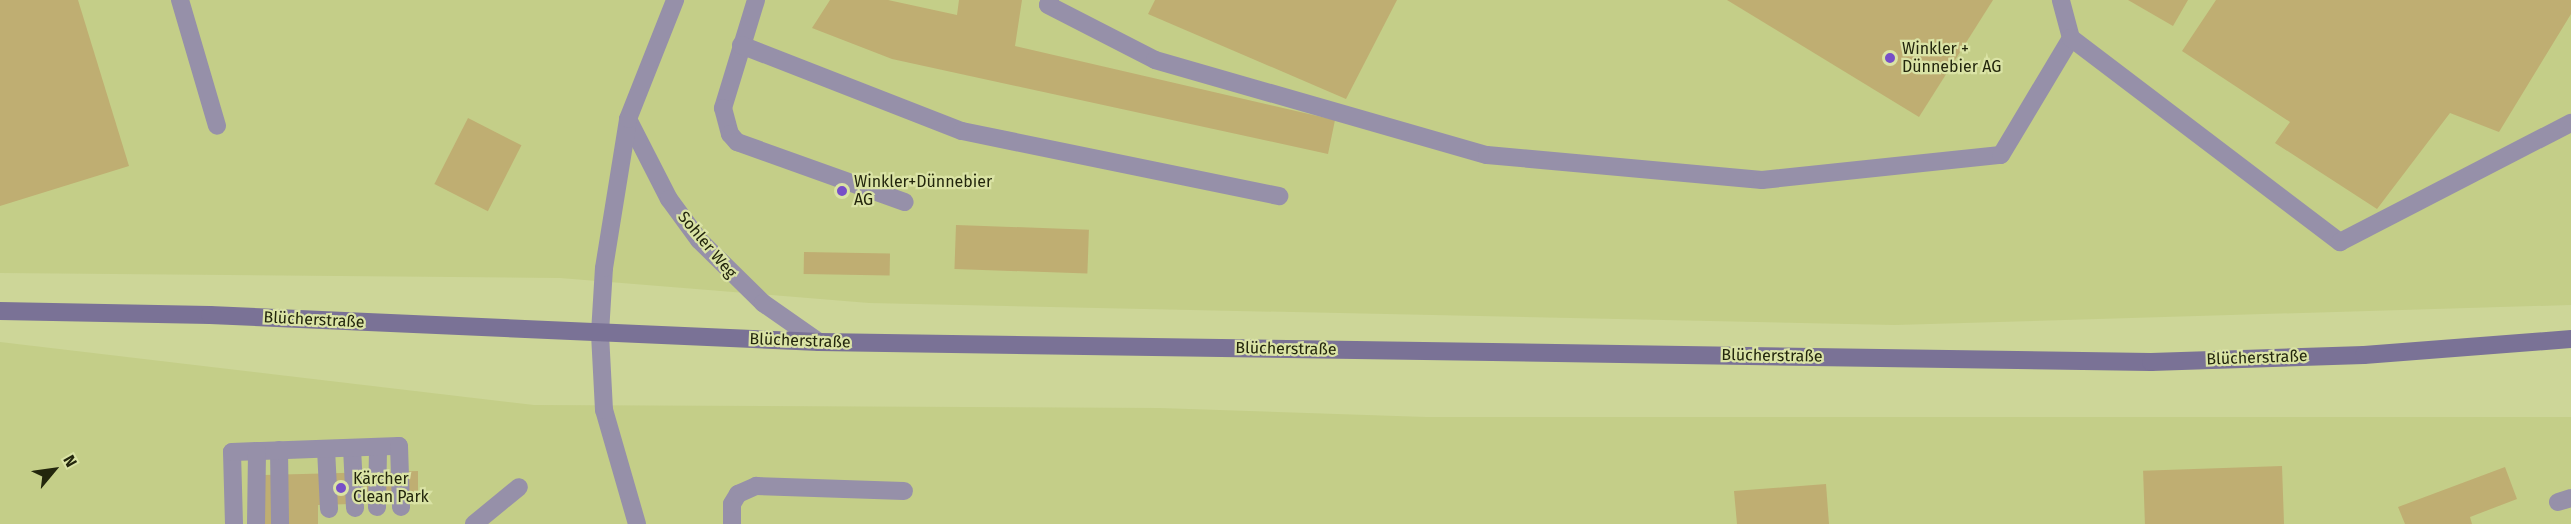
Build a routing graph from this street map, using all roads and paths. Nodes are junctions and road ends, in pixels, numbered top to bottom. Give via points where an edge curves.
1 (180, 0) edge
2 (675, 0) edge
3 (756, 0) edge
4 (1050, 0) edge
5 (2061, 0) edge
6 (2071, 38) junction
7 (741, 45) junction
8 (628, 118) junction
9 (2571, 123) edge
10 (217, 126) dead end
11 (1279, 196) dead end
12 (905, 202) dead end
13 (0, 311) edge
14 (600, 333) junction
15 (2571, 339) edge
16 (819, 342) junction
17 (378, 447) junction
18 (352, 448) junction
19 (326, 449) junction
20 (279, 450) junction
21 (257, 451) junction
22 (519, 487) dead end
23 (904, 491) dead end
24 (377, 507) dead end
25 (402, 507) dead end
26 (329, 508) dead end
27 (355, 508) dead end
28 (234, 524) edge
29 (256, 524) edge
30 (280, 524) edge
31 (474, 524) edge
32 (637, 524) edge
33 (732, 524) edge

1 - 10 street
2 - 8 street
3 - 7 street
4 - 6 street via 1048,5 1155,60 1487,155 1762,180 2001,155
5 - 6 street
6 - 9 street via 2340,242
7 - 11 street via 962,131
7 - 12 street via 723,108 724,122 737,142
8 - 14 street via 607,236
8 - 16 street, Sohler Weg via 669,199 699,240 746,288
13 - 14 street, Blücherstraße via 168,314
14 - 16 street, Blücherstraße
14 - 32 street via 608,433
15 - 16 street, Blücherstraße via 2364,355 2151,362
17 - 18 street
17 - 24 street
17 - 25 street via 399,446
18 - 19 street
18 - 27 street
19 - 20 street
19 - 26 street
20 - 21 street
20 - 30 street
21 - 28 street via 232,452
21 - 29 street
22 - 31 street
23 - 33 street via 756,486 738,494 732,504

